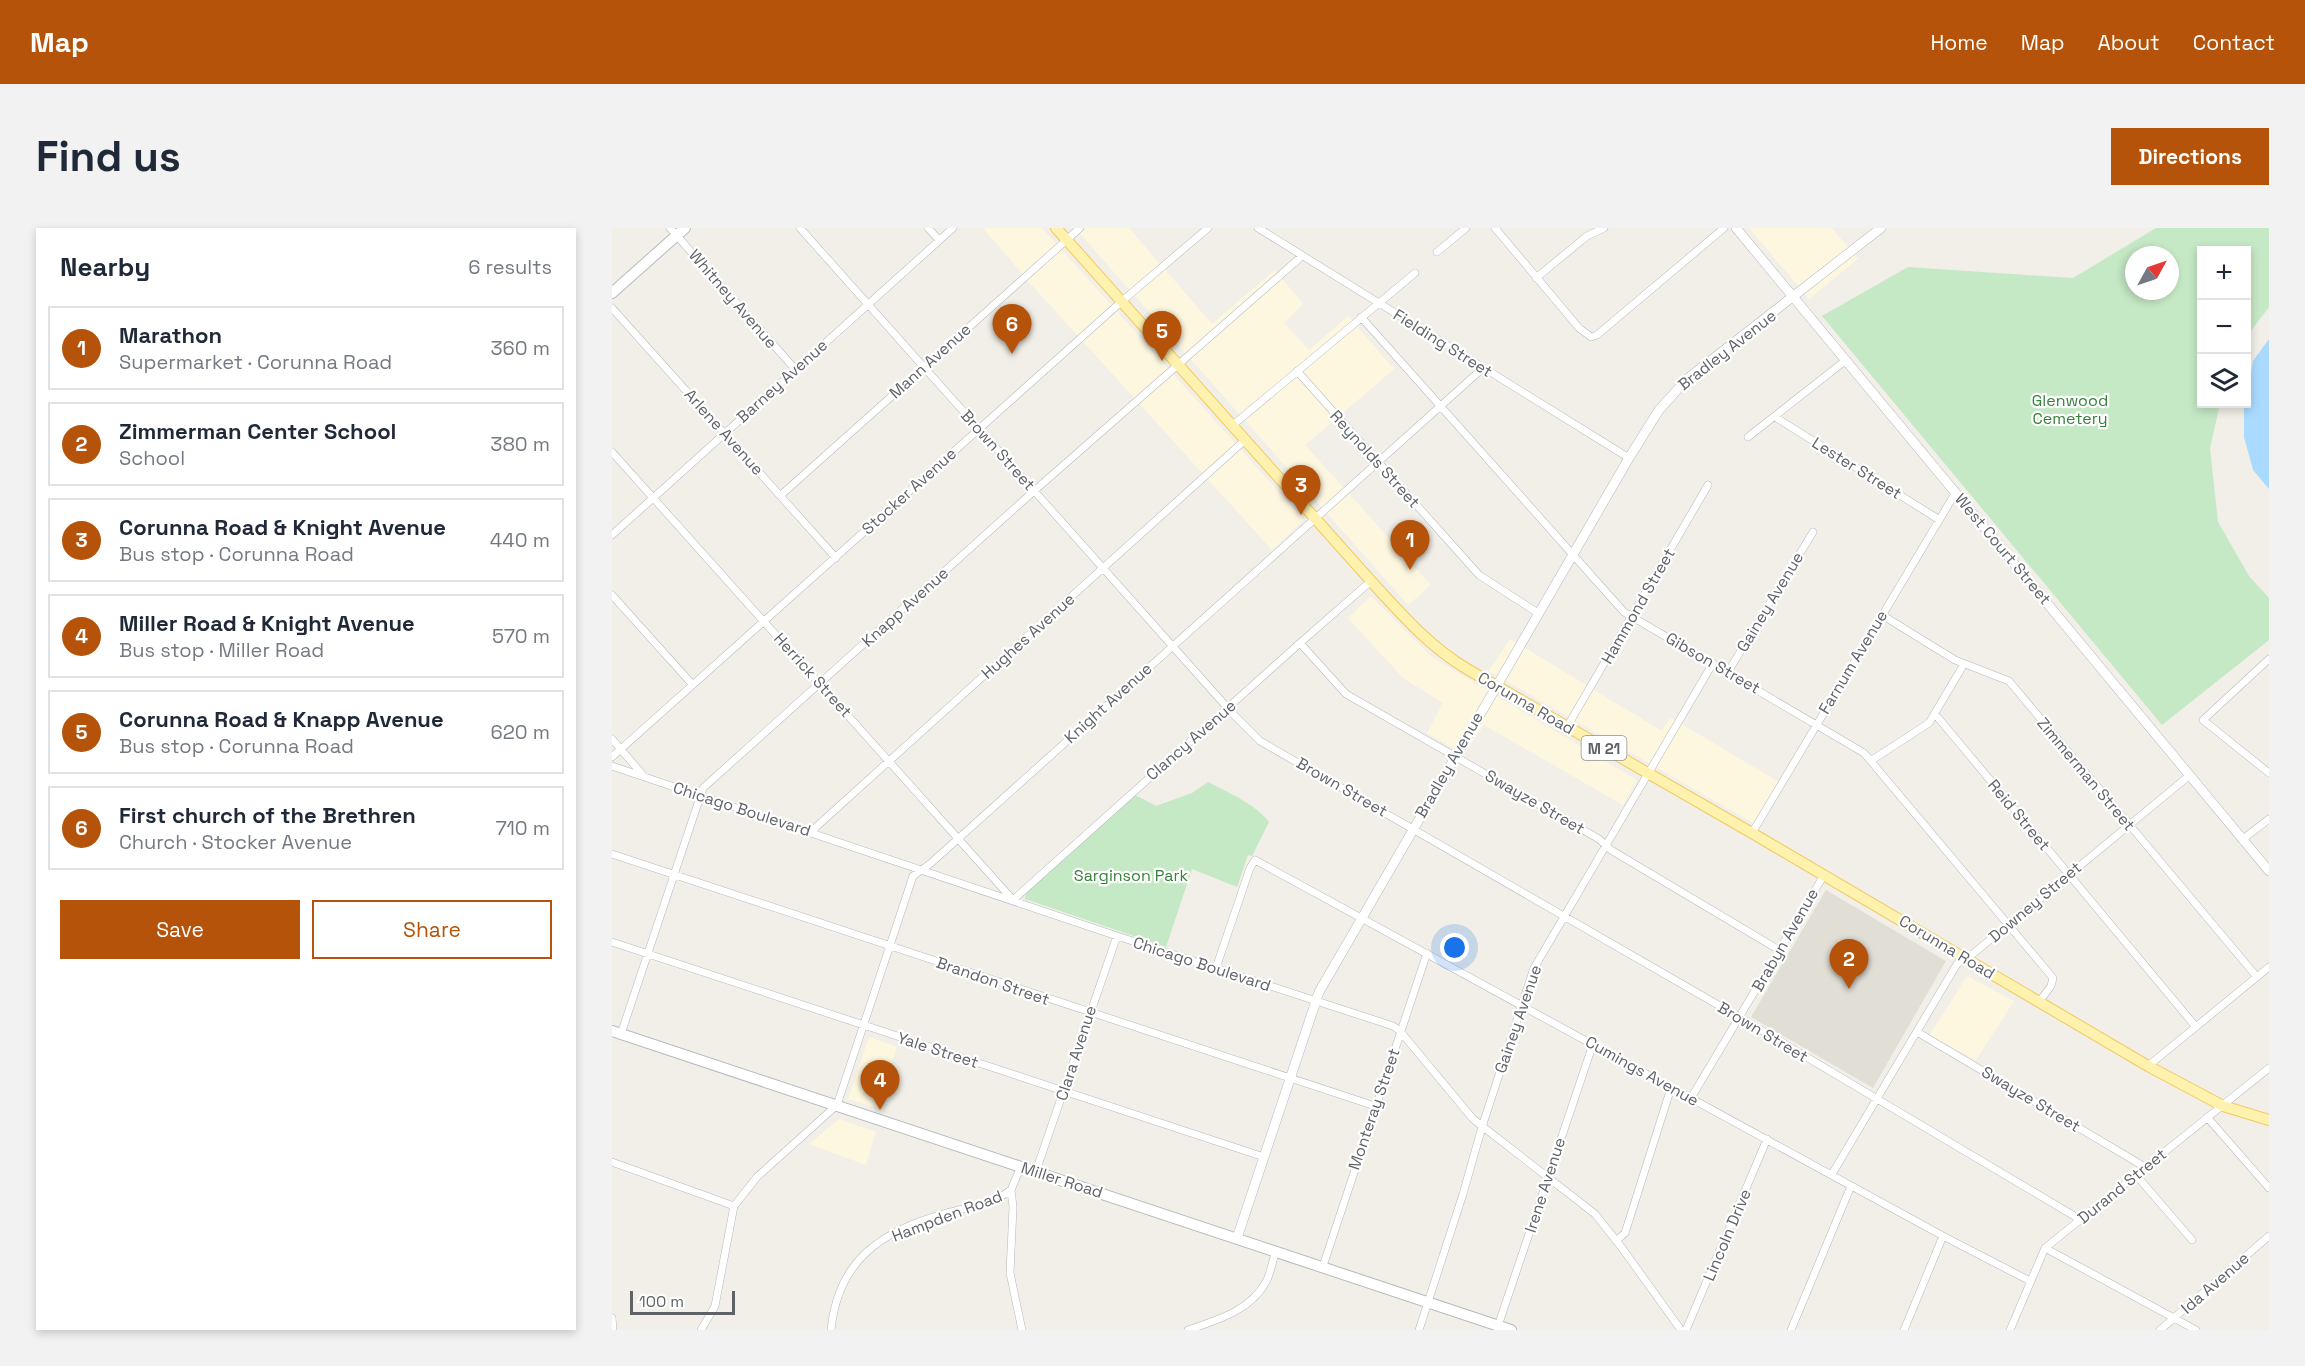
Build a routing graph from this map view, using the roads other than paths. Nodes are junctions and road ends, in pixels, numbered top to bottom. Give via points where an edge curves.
1 (800, 228) edge
2 (928, 228) edge
3 (953, 228) edge
4 (1056, 228) edge
5 (1080, 228) edge
6 (1208, 228) edge
7 (1258, 228) edge
8 (1466, 228) edge
9 (1495, 228) edge
10 (1604, 228) edge
11 (1724, 228) edge
12 (1736, 228) edge
13 (1881, 228) edge
14 (677, 230) edge
15 (939, 240) junction
16 (1066, 240) junction
17 (1437, 252) dead end
18 (1302, 256) junction
19 (1415, 273) dead end
20 (1536, 278) junction
21 (612, 293) edge
22 (1794, 297) junction
23 (1121, 302) junction
24 (1378, 303) junction
25 (868, 305) junction
26 (612, 308) edge
27 (1360, 317) junction
28 (1846, 360) junction
29 (1178, 364) junction
30 (923, 367) junction
31 (1483, 368) junction
32 (795, 369) junction
33 (1297, 371) junction
34 (1441, 406) junction
35 (1775, 417) junction
36 (1233, 425) junction
37 (979, 428) junction
38 (725, 433) junction
39 (1748, 437) dead end
40 (1245, 440) junction
41 (612, 452) edge
42 (1629, 458) junction
43 (1377, 461) junction
44 (1708, 485) dead end
45 (1034, 491) junction
46 (1956, 492) junction
47 (781, 495) junction
48 (653, 498) junction
49 (1315, 518) junction
50 (1938, 519) junction
51 (1813, 532) dead end
52 (612, 535) edge
53 (1572, 554) junction
54 (836, 558) junction
55 (1103, 568) junction
56 (1371, 581) junction
57 (612, 595) edge
58 (1538, 613) junction
59 (1881, 615) junction
60 (1632, 616) junction
61 (765, 620) junction
62 (1299, 643) junction
63 (1173, 646) junction
64 (2269, 659) edge
65 (1713, 663) junction
66 (1964, 664) junction
67 (1728, 672) junction
68 (820, 683) junction
69 (692, 684) junction
70 (1496, 686) junction
71 (1228, 707) junction
72 (1935, 714) junction
73 (1817, 724) junction
74 (1567, 727) junction
75 (612, 739) edge
76 (621, 749) junction
77 (1454, 756) junction
78 (612, 757) edge
79 (889, 760) junction
80 (1872, 760) junction
81 (612, 766) edge
82 (2269, 773) edge
83 (1648, 774) junction
84 (2190, 775) junction
85 (644, 776) junction
86 (700, 795) junction
87 (2269, 819) edge
88 (2129, 825) junction
89 (1413, 827) junction
90 (813, 833) junction
91 (1752, 833) junction
92 (958, 838) junction
93 (2244, 839) junction
94 (1605, 844) junction
95 (612, 854) edge
96 (922, 869) junction
97 (2269, 871) edge
98 (674, 874) junction
99 (1824, 875) junction
100 (2069, 875) junction
101 (1012, 900) junction
102 (1564, 915) junction
103 (1361, 917) junction
104 (2008, 924) junction
105 (1117, 936) junction
106 (612, 942) edge
107 (890, 946) junction
108 (1779, 950) junction
109 (647, 954) junction
110 (1427, 954) junction
111 (1965, 959) junction
112 (2269, 967) edge
113 (1216, 968) junction
114 (2257, 977) junction
115 (1316, 1000) junction
116 (2039, 1002) junction
117 (1521, 1006) junction
118 (1089, 1013) junction
119 (1739, 1017) junction
120 (863, 1025) junction
121 (2196, 1027) junction
122 (1400, 1031) junction
123 (1917, 1032) junction
124 (616, 1033) edge
125 (1593, 1044) junction
126 (2148, 1066) junction
127 (2269, 1068) edge
128 (1290, 1078) junction
129 (1671, 1088) junction
130 (1064, 1092) junction
131 (1692, 1098) junction
132 (1876, 1099) junction
133 (837, 1106) junction
134 (1375, 1106) junction
135 (2223, 1106) junction
136 (2207, 1117) junction
137 (2269, 1120) edge
138 (1482, 1126) junction
139 (1767, 1139) junction
140 (1264, 1157) junction
141 (612, 1162) edge
142 (1021, 1167) junction
143 (2145, 1167) junction
144 (1036, 1171) junction
145 (1832, 1174) junction
146 (2136, 1175) junction
147 (1547, 1178) junction
148 (1851, 1186) junction
149 (2269, 1188) edge
150 (1011, 1190) junction
151 (734, 1206) junction
152 (2081, 1220) junction
153 (1942, 1236) junction
154 (2269, 1236) edge
155 (1237, 1238) junction
156 (2192, 1240) dead end
157 (1616, 1241) junction
158 (2044, 1248) junction
159 (1275, 1251) junction
160 (1323, 1266) junction
161 (2030, 1281) junction
162 (1428, 1303) junction
163 (612, 1318) edge
164 (2175, 1318) junction
165 (1498, 1326) junction
166 (614, 1330) edge
167 (701, 1330) edge
168 (831, 1330) edge
169 (1022, 1330) edge
170 (1188, 1330) edge
171 (1419, 1330) edge
172 (1511, 1330) edge
173 (1681, 1330) edge
174 (1686, 1330) edge
175 (1791, 1330) edge
176 (1904, 1330) edge
177 (2010, 1330) edge
178 (2160, 1330) edge
179 (2196, 1330) edge

1 - 25 street, Brown Street
2 - 15 street
3 - 15 street, Barney Avenue
4 - 16 main road, Corunna Road / M 21
5 - 16 street, Mann Avenue
6 - 23 street, Stocker Avenue
7 - 18 street, Fielding Street
8 - 17 street
9 - 20 street
10 - 20 street via 1587,236
11 - 20 street via 1591,337
12 - 22 street, West Court Street
13 - 22 street, Bradley Avenue
14 - 21 main road
14 - 32 street, Whitney Avenue
15 - 25 street, Barney Avenue
16 - 23 main road, Corunna Road / M 21
16 - 30 street, Mann Avenue
18 - 24 street, Fielding Street
18 - 29 street, Knapp Avenue
19 - 24 street
22 - 28 street, West Court Street
22 - 42 street, Bradley Avenue via 1672,393
23 - 29 main road, Corunna Road / M 21
23 - 37 street, Stocker Avenue
24 - 27 street
24 - 31 street, Fielding Street
25 - 30 street, Brown Street
25 - 32 street, Barney Avenue
26 - 38 street, Arlene Avenue
27 - 33 street
27 - 34 street, Gibson Street
28 - 35 street
28 - 46 street, West Court Street
29 - 36 main road, Corunna Road / M 21
29 - 45 street, Knapp Avenue
30 - 37 street, Brown Street
30 - 47 street, Mann Avenue
31 - 34 street, Knight Avenue
31 - 42 street, Fielding Street
32 - 38 street, Barney Avenue
33 - 36 street
33 - 43 street, Reynolds Street
34 - 43 street, Knight Avenue
34 - 53 street, Gibson Street
35 - 39 street
35 - 50 street, Lester Street
36 - 40 main road, Corunna Road / M 21
37 - 45 street, Brown Street
37 - 54 street, Stocker Avenue
38 - 47 street, Arlene Avenue
38 - 48 street, Barney Avenue
40 - 49 main road, Corunna Road / M 21
40 - 55 street, Hughes Avenue
41 - 48 street, Herrick Street
42 - 53 street, Bradley Avenue
43 - 49 street, Knight Avenue
43 - 58 street, Reynolds Street via 1479,575
44 - 60 street, Hammond Street
45 - 55 street, Brown Street
45 - 68 street, Knapp Avenue
46 - 50 street, Farnum Avenue
46 - 84 street, West Court Street
47 - 54 street, Arlene Avenue
48 - 52 street, Barney Avenue
48 - 61 street, Herrick Street
49 - 56 main road, Corunna Road / M 21
49 - 63 street, Knight Avenue
50 - 59 street, Farnum Avenue
51 - 67 street, Gainey Avenue
53 - 58 street, Bradley Avenue
53 - 60 street, Gibson Street
54 - 61 street, Stocker Avenue
55 - 63 street, Brown Street
55 - 79 street, Hughes Avenue
56 - 62 street, Clancy Avenue
56 - 70 main road, Corunna Road / M 21 via 1426,640
57 - 69 street
58 - 70 street, Bradley Avenue
59 - 66 street, Zimmerman Street
59 - 73 street, Farnum Avenue
60 - 65 street, Gibson Street
60 - 74 street, Hammond Street
61 - 68 street, Herrick Street
61 - 69 street, Stocker Avenue
62 - 71 street, Clancy Avenue
62 - 77 street, Swayze Street via 1346,694
63 - 71 street, Brown Street
63 - 92 street, Knight Avenue
64 - 82 street via 2203,720
65 - 67 street, Gibson Street
65 - 83 street, Gainey Avenue
66 - 72 street
66 - 88 street, Zimmerman Street via 2009,681
67 - 73 street, Gibson Street
68 - 79 street, Herrick Street
68 - 86 street, Knapp Avenue
69 - 76 street, Stocker Avenue
70 - 74 main road, Corunna Road / M 21
70 - 77 street, Bradley Avenue
71 - 89 street, Brown Street via 1260,741
71 - 101 street, Clancy Avenue
72 - 80 street via 1929,723
72 - 100 street, Reid Street
73 - 80 street, Gibson Street
73 - 91 street, Farnum Avenue
74 - 83 main road, Corunna Road / M 21
75 - 76 street
76 - 78 street, Stocker Avenue
76 - 85 street
77 - 89 street, Bradley Avenue
77 - 94 street, Swayze Street
79 - 90 street, Hughes Avenue
79 - 92 street, Herrick Street
80 - 104 street, Gibson Street
81 - 85 street, Chicago Boulevard
83 - 91 main road, Corunna Road / M 21
83 - 94 street, Gainey Avenue
84 - 88 street, Downey Street
84 - 93 street, West Court Street
85 - 86 street, Chicago Boulevard
86 - 90 street, Chicago Boulevard
86 - 98 street, Knapp Avenue
87 - 93 street
88 - 100 street, Downey Street
88 - 114 street, Zimmerman Street
89 - 102 street, Brown Street
89 - 103 street, Bradley Avenue
90 - 96 street, Chicago Boulevard
91 - 99 main road, Corunna Road / M 21
92 - 96 street, Knight Avenue
92 - 101 street, Herrick Street
93 - 97 street, West Court Street
94 - 102 street, Gainey Avenue
94 - 108 street, Swayze Street
95 - 98 street, Brandon Street
96 - 101 street, Chicago Boulevard
96 - 107 street, Knight Avenue via 913,876
98 - 107 street, Brandon Street
98 - 109 street, Knapp Avenue
99 - 108 street, Brabyn Avenue
99 - 111 main road, Corunna Road / M 21
100 - 104 street, Downey Street
100 - 121 street, Reid Street
101 - 105 street, Chicago Boulevard
102 - 117 street, Gainey Avenue via 1534,968
102 - 119 street, Brown Street
103 - 110 street, Cumings Avenue
103 - 113 street, Cumings Avenue via 1255,860
103 - 115 street, Bradley Avenue
104 - 111 street, Downey Street
104 - 116 street, Gibson Street via 2053,978
105 - 113 street, Chicago Boulevard
105 - 118 street, Clara Avenue
106 - 109 street, Yale Street
107 - 118 street, Brandon Street
107 - 120 street, Knight Avenue
108 - 119 street, Brabyn Avenue
109 - 120 street, Yale Street
109 - 124 street, Knapp Avenue
110 - 117 street, Cumings Avenue
110 - 122 street, Monteray Street
111 - 116 main road, Corunna Road / M 21
111 - 123 street, Downey Street via 1957,964
112 - 114 street
113 - 115 street, Chicago Boulevard
114 - 121 street
115 - 122 street, Chicago Boulevard
115 - 128 street, Bradley Avenue
116 - 126 main road, Corunna Road / M 21
117 - 125 street, Cumings Avenue
117 - 138 street, Gainey Avenue
118 - 128 street, Brandon Street
118 - 130 street, Clara Avenue
119 - 131 street, Brabyn Avenue
119 - 132 street, Brown Street
120 - 130 street, Yale Street
120 - 133 street, Knight Avenue
121 - 126 street
122 - 134 street, Monteray Street
122 - 138 street, Chicago Boulevard
123 - 132 street, Downey Street
123 - 143 street, Swayze Street
124 - 133 main road, Miller Road
125 - 129 street, Cumings Avenue
125 - 147 street, Irene Avenue
126 - 135 main road, Corunna Road / M 21
127 - 135 street, Durand Street
128 - 134 street, Brandon Street
128 - 140 street, Bradley Avenue
129 - 131 street, Cumings Avenue
129 - 157 street via 1625,1233
130 - 140 street, Yale Street
130 - 144 street, Clara Avenue
131 - 139 street, Cumings Avenue
132 - 145 street, Downey Street
132 - 152 street, Brown Street
133 - 142 main road, Miller Road
133 - 151 street via 757,1177
134 - 160 street, Monteray Street
135 - 136 street, Durand Street
135 - 137 main road, Corunna Road / M 21
136 - 143 street, Durand Street
136 - 149 street
138 - 147 street, Chicago Boulevard
138 - 162 street, Gainey Avenue
139 - 145 street, Cumings Avenue
139 - 174 street, Lincoln Drive
140 - 155 street, Bradley Avenue
141 - 151 street
142 - 144 main road, Miller Road
142 - 150 street
143 - 146 street, Durand Street
144 - 155 main road, Miller Road
145 - 148 street, Cumings Avenue
146 - 152 street, Durand Street
146 - 156 street
147 - 157 street, Chicago Boulevard via 1594,1214
147 - 165 street, Irene Avenue
148 - 153 street, Cumings Avenue
148 - 175 street
150 - 168 street, Hampden Road via 999,1199 901,1231 862,1254 842,1283
150 - 169 street via 1010,1273
151 - 167 street via 715,1306
152 - 158 street, Durand Street
153 - 161 street, Cumings Avenue
153 - 176 street
154 - 164 street, Ida Avenue
155 - 159 main road, Miller Road
157 - 173 street, Chicago Boulevard
158 - 161 street, Durand Street
158 - 164 street
159 - 160 main road, Miller Road
159 - 170 street via 1267,1281 1252,1302
160 - 162 main road, Miller Road
161 - 177 street, Durand Street
162 - 165 main road, Miller Road
162 - 171 street, Gainey Avenue
163 - 166 street
164 - 178 street, Ida Avenue
164 - 179 street
165 - 172 main road, Miller Road

